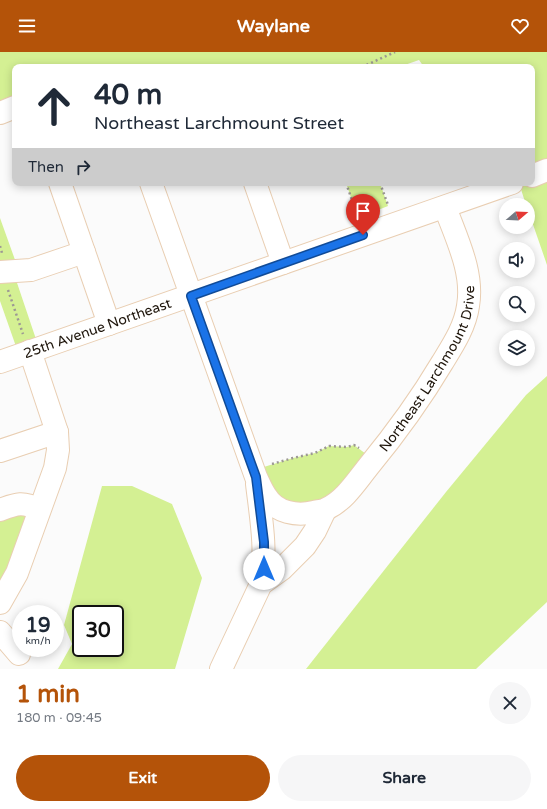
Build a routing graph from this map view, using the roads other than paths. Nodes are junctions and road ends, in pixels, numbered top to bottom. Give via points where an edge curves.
1 (12, 108) edge
2 (0, 113) edge
3 (547, 170) edge
4 (535, 175) edge
5 (61, 186) edge
6 (152, 186) edge
7 (256, 186) edge
8 (494, 186) edge
9 (475, 189) edge
10 (445, 207) junction
11 (84, 252) junction
12 (283, 263) junction
13 (2, 272) edge
14 (191, 296) junction
15 (109, 324) junction
16 (30, 351) junction
17 (0, 362) edge
18 (57, 432) junction
19 (0, 451) edge
20 (262, 472) junction
21 (0, 510) edge
22 (39, 510) junction
23 (325, 510) junction
24 (261, 584) junction
25 (0, 603) edge
26 (0, 632) edge
27 (12, 646) edge
28 (221, 669) edge

1 - 2 street
3 - 4 street
5 - 11 street
6 - 14 street
7 - 12 street
8 - 9 street, 25th Avenue Northeast
9 - 10 street, 25th Avenue Northeast
10 - 12 street, 25th Avenue Northeast
10 - 23 street, Northeast Larchmount Drive via 467,270 470,289 465,319 438,370 398,431 347,493
11 - 13 street via 31,270
11 - 15 street
12 - 14 street, 25th Avenue Northeast
14 - 15 street, 25th Avenue Northeast
14 - 20 street
15 - 16 street, 25th Avenue Northeast
16 - 17 street, 25th Avenue Northeast
16 - 18 street
18 - 19 street
18 - 22 street via 56,468
20 - 23 street via 266,497 284,511 306,514
20 - 24 street via 264,569
21 - 22 street via 22,504
22 - 25 street via 17,573
23 - 24 street via 305,546 282,569
24 - 28 street
26 - 27 street

